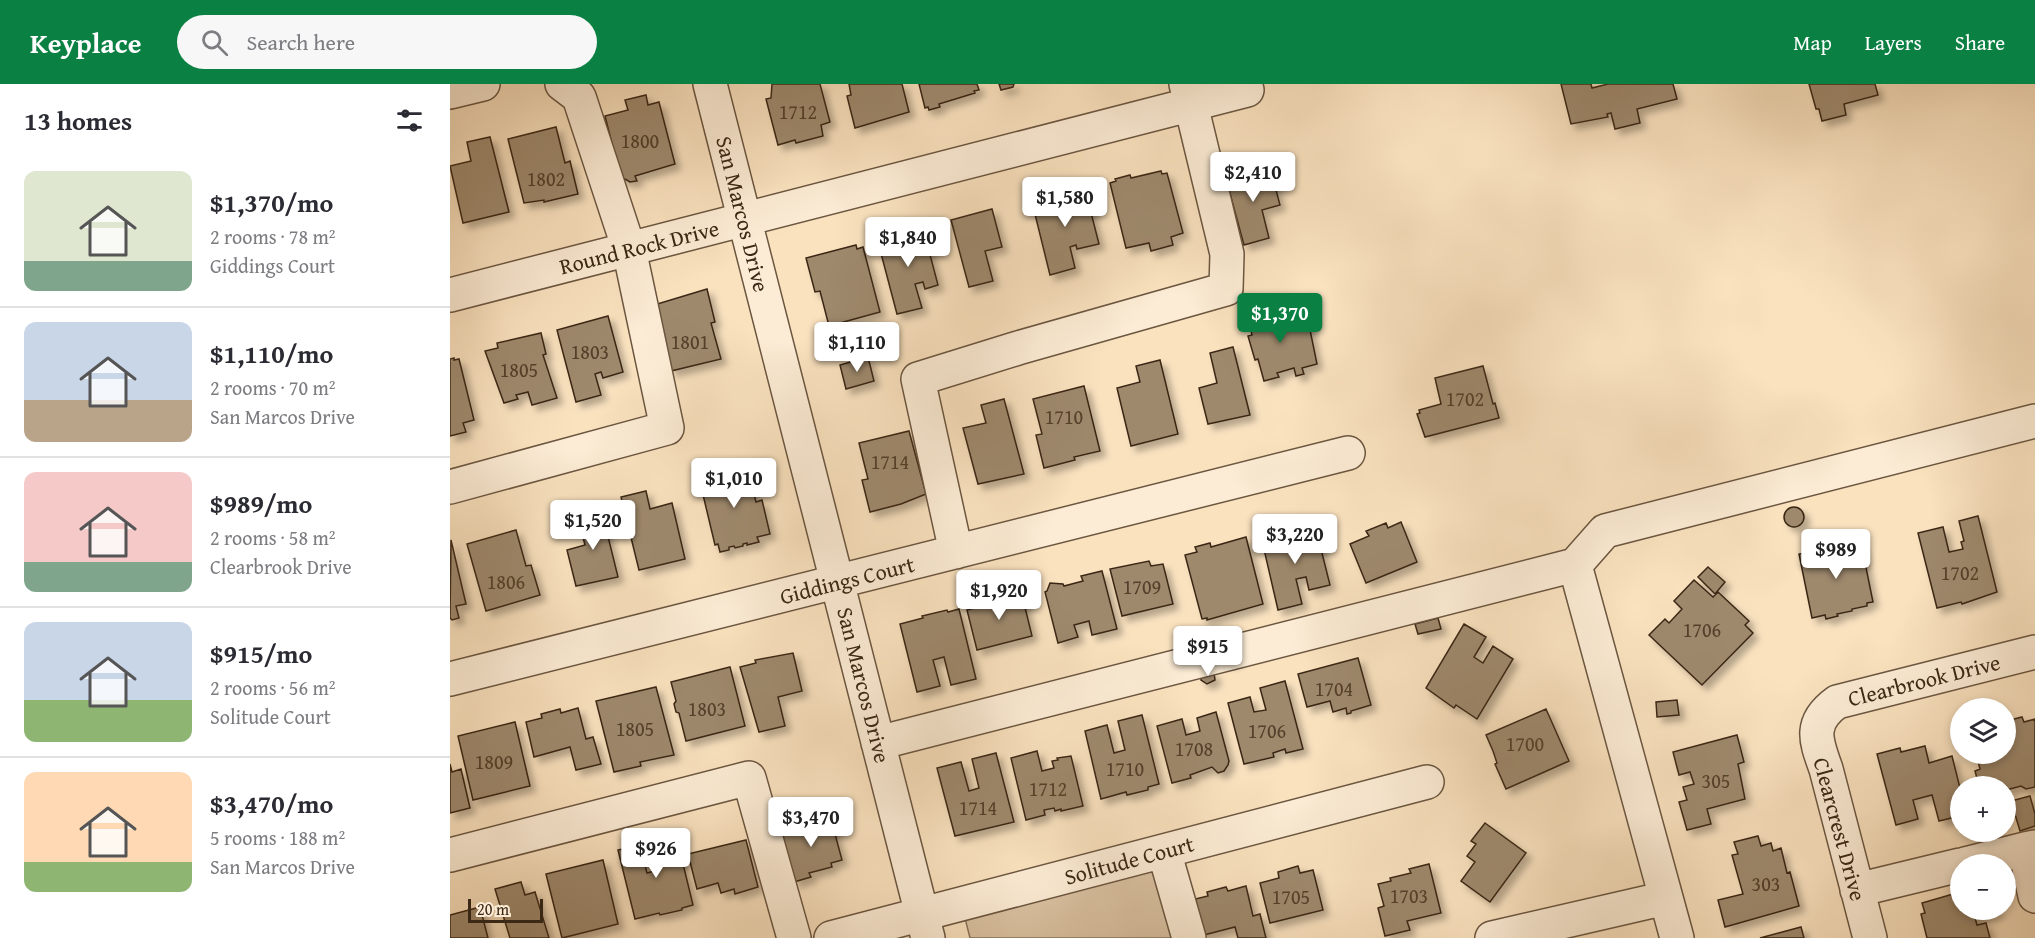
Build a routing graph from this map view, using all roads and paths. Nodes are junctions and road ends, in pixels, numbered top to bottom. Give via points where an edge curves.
1 (483, 84) edge
2 (562, 84) edge
3 (710, 84) edge
4 (1247, 90) dead end
5 (450, 92) edge
6 (1188, 94) edge
7 (745, 219) junction
8 (629, 249) junction
9 (450, 295) edge
10 (2035, 421) edge
11 (1348, 453) dead end
12 (450, 487) edge
13 (956, 552) junction
14 (1575, 565) junction
15 (837, 582) junction
16 (2035, 652) edge
17 (450, 680) edge
18 (1820, 719) joint
19 (878, 743) junction
20 (1427, 782) dead end
21 (2030, 848) edge
22 (1164, 851) junction
23 (2006, 854) edge
24 (450, 855) edge
25 (1950, 867) edge
26 (1857, 890) junction
27 (2035, 896) edge
28 (1666, 898) junction
29 (925, 926) edge
30 (794, 938) edge
31 (831, 938) edge
32 (1189, 938) edge
33 (1492, 938) edge
34 (1677, 938) edge
35 (1870, 938) edge

1 - 5 street
2 - 8 street via 579,97
3 - 7 street, San Marcos Drive
4 - 6 street, Round Rock Drive
6 - 7 street, Round Rock Drive
6 - 13 street via 1227,254 1226,289 918,379
7 - 8 street, Round Rock Drive
7 - 15 street, San Marcos Drive
8 - 9 street, Round Rock Drive
8 - 12 street via 667,428
10 - 14 street via 1605,531
11 - 13 street, Giddings Court
13 - 15 street, Giddings Court
14 - 19 street
14 - 28 street
15 - 17 street, Giddings Court
15 - 19 street, San Marcos Drive
16 - 18 street, Clearbrook Drive via 1837,702
18 - 26 street, Clearcrest Drive via 1816,742
19 - 29 street, San Marcos Drive
20 - 22 street, Solitude Court
21 - 23 street
21 - 27 street
22 - 29 street, Solitude Court
22 - 32 street
24 - 30 street via 749,778
25 - 26 street
26 - 35 street, Clearcrest Drive
28 - 33 street
28 - 34 street
29 - 31 street, Solitude Court

